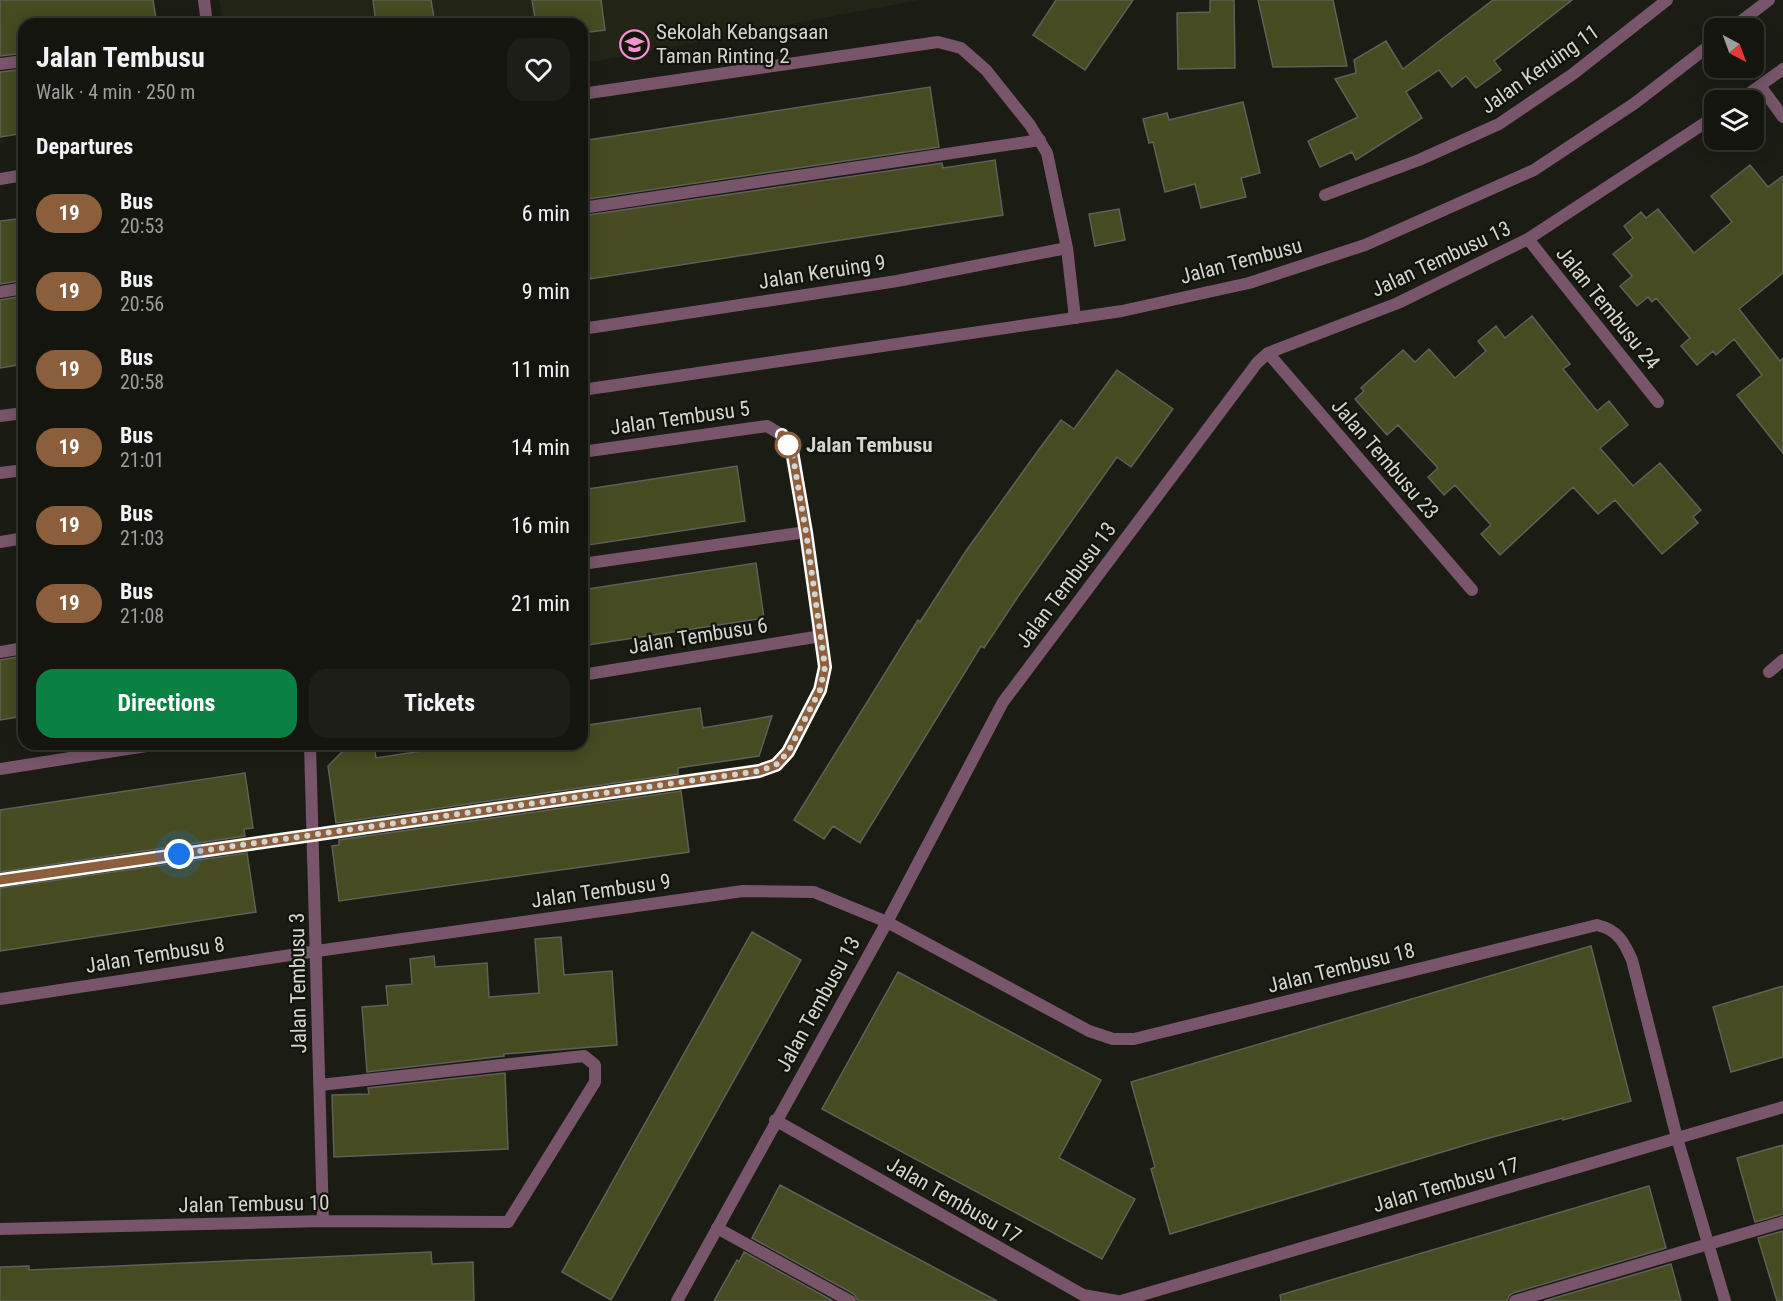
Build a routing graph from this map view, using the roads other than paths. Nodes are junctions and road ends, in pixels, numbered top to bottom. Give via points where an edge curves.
1 (204, 0) edge
2 (1667, 0) edge
3 (1769, 0) edge
4 (206, 18) edge
5 (1745, 18) edge
6 (1704, 50) edge
7 (18, 62) edge
8 (0, 64) edge
9 (1783, 69) edge
10 (1761, 87) junction
11 (1756, 90) edge
12 (588, 93) edge
13 (1783, 117) edge
14 (1704, 124) edge
15 (1040, 140) junction
16 (18, 176) edge
17 (0, 179) edge
18 (1325, 195) dead end
19 (588, 207) edge
20 (1528, 239) junction
21 (1066, 248) junction
22 (18, 289) edge
23 (0, 292) edge
24 (1075, 318) junction
25 (588, 328) edge
26 (1268, 353) junction
27 (588, 389) edge
28 (1658, 402) dead end
29 (18, 414) edge
30 (0, 417) edge
31 (588, 451) edge
32 (18, 471) edge
33 (0, 474) edge
34 (806, 532) junction
35 (18, 539) edge
36 (0, 542) edge
37 (588, 563) edge
38 (1472, 590) dead end
39 (821, 636) junction
40 (18, 649) edge
41 (0, 652) edge
42 (1783, 660) edge
43 (1769, 672) dead end
44 (588, 674) edge
45 (121, 750) edge
46 (310, 750) edge
47 (0, 769) edge
48 (313, 835) junction
49 (0, 880) edge
50 (886, 922) junction
51 (317, 951) junction
52 (0, 999) edge
53 (320, 1085) junction
54 (1783, 1107) edge
55 (775, 1120) junction
56 (1677, 1138) junction
57 (323, 1221) junction
58 (1783, 1222) edge
59 (717, 1228) junction
60 (0, 1229) edge
61 (1708, 1244) junction
62 (677, 1301) edge
63 (850, 1301) edge
64 (1119, 1301) edge
65 (1515, 1301) edge
66 (1725, 1301) edge

1 - 4 street
2 - 18 street, Jalan Keruing 11 via 1574,74 1499,124 1419,160
3 - 5 street
6 - 24 street, Jalan Tembusu via 1635,103 1534,170 1365,245 1248,283
7 - 8 street
9 - 10 street
10 - 11 street
10 - 13 street
12 - 15 street via 938,42 961,48 986,70
14 - 20 street, Jalan Tembusu 13
15 - 19 street
15 - 21 street via 1047,153
16 - 17 street
20 - 26 street, Jalan Tembusu 13 via 1398,303
20 - 28 street, Jalan Tembusu 24
21 - 24 street
21 - 25 street, Jalan Keruing 9 via 897,280
22 - 23 street
24 - 27 street, Jalan Tembusu
26 - 38 street, Jalan Tembusu 23
26 - 50 street, Jalan Tembusu 13 via 1003,702
29 - 30 street
31 - 34 street, Jalan Tembusu 5 via 767,426 782,435 792,451
32 - 33 street
34 - 37 street
34 - 39 street
35 - 36 street
39 - 44 street, Jalan Tembusu 6
39 - 48 street via 825,667 820,690 788,752 776,765 759,771
40 - 41 street
42 - 43 street
45 - 47 street
46 - 48 street, Jalan Tembusu 3
48 - 49 street
48 - 51 street, Jalan Tembusu 3
50 - 51 street, Jalan Tembusu 9 via 814,892 743,891
50 - 55 street, Jalan Tembusu 13
50 - 56 street, Jalan Tembusu 18 via 1089,1031 1113,1039 1134,1039 1597,924 1610,928 1623,940 1632,960
51 - 52 street, Jalan Tembusu 8
51 - 53 street, Jalan Tembusu 3
53 - 57 street, Jalan Tembusu 3
53 - 57 street, Jalan Tembusu 10 via 584,1056 595,1065 595,1082 508,1222
54 - 56 street, Jalan Tembusu 17
55 - 59 street, Jalan Tembusu 13
55 - 64 street, Jalan Tembusu 17 via 1083,1295
56 - 61 street, Jalan Tembusu 18
56 - 64 street, Jalan Tembusu 17
57 - 60 street, Jalan Tembusu 10
58 - 61 street
59 - 62 street, Jalan Tembusu 13
59 - 63 street
61 - 65 street
61 - 66 street, Jalan Tembusu 18

